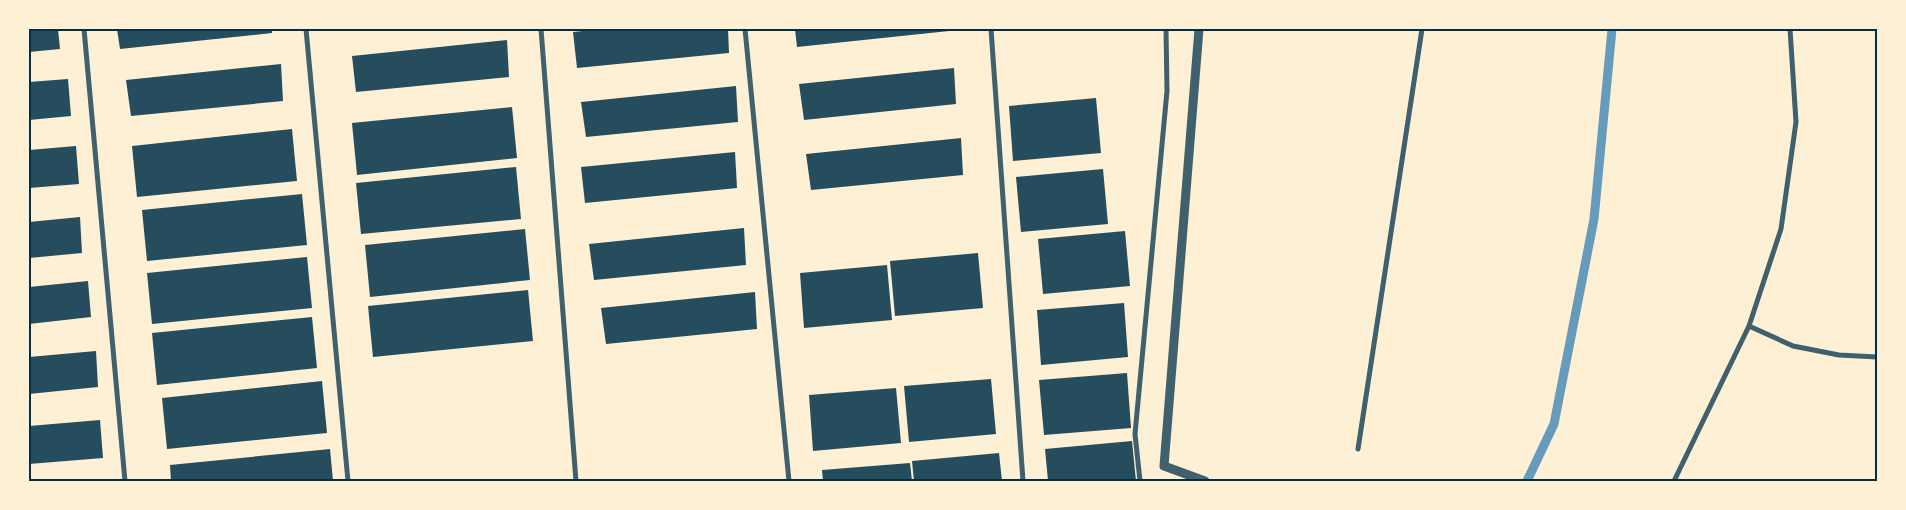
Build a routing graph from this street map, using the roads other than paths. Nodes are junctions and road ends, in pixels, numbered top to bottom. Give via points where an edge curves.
1 (84, 29) edge
2 (306, 29) edge
3 (541, 29) edge
4 (745, 29) edge
5 (991, 29) edge
6 (1166, 29) edge
7 (1199, 29) edge
8 (1422, 29) edge
9 (1790, 29) edge
10 (1749, 326) junction
11 (1877, 357) edge
12 (1358, 449) dead end
13 (125, 481) edge
14 (348, 481) edge
15 (576, 481) edge
16 (789, 481) edge
17 (1023, 481) edge
18 (1140, 481) edge
19 (1205, 481) edge
20 (1674, 481) edge

1 - 13 street
2 - 14 street
3 - 15 street
4 - 16 street
5 - 17 street
6 - 18 street via 1168,92 1135,434
7 - 19 street via 1164,466
8 - 12 street
9 - 10 street via 1796,122 1782,219
10 - 11 street via 1793,346 1839,355
10 - 20 street

